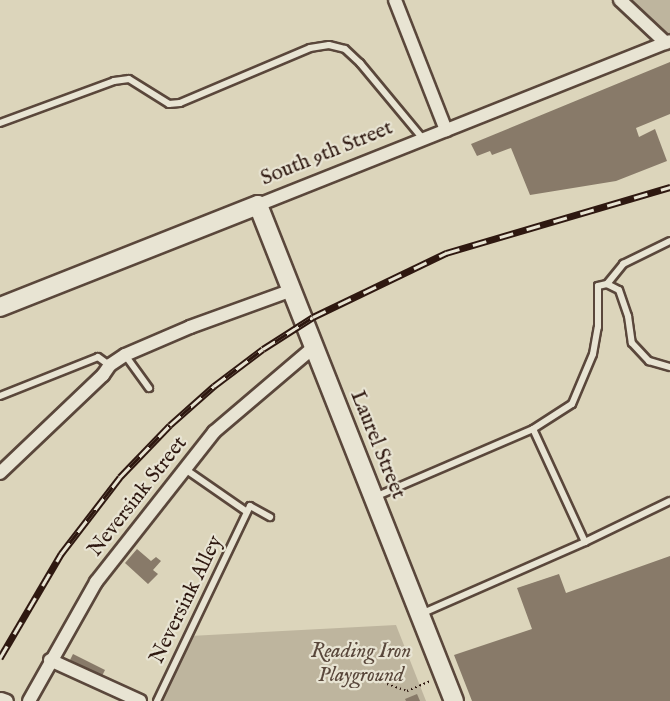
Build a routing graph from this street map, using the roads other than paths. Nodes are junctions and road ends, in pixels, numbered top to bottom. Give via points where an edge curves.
1 (395, 0) edge
2 (620, 0) edge
3 (668, 42) edge
4 (1, 121) edge
5 (446, 130) junction
6 (423, 139) junction
7 (258, 205) junction
8 (670, 241) edge
9 (607, 284) junction
10 (292, 290) junction
11 (0, 306) edge
12 (314, 347) junction
13 (125, 355) junction
14 (110, 365) junction
15 (670, 367) edge
16 (149, 388) dead end
17 (0, 396) edge
18 (533, 429) junction
19 (185, 469) junction
20 (0, 472) edge
21 (374, 498) junction
22 (670, 501) edge
23 (246, 512) junction
24 (270, 517) dead end
25 (585, 542) junction
26 (420, 614) junction
27 (50, 660) junction
28 (29, 701) edge
29 (140, 701) edge
30 (157, 701) edge
31 (454, 701) edge

1 - 5 street
2 - 3 street
3 - 5 street, South 9th Street
4 - 6 lane via 129,79 169,104 180,103 310,48 329,45 345,49 360,63
5 - 6 street, South 9th Street
6 - 7 street, South 9th Street
7 - 10 street, Laurel Street
7 - 11 street, South 9th Street
8 - 9 lane via 623,264
9 - 15 lane via 619,290 632,344 649,361
9 - 18 lane via 598,286 598,327 593,354 572,404
10 - 12 street, Laurel Street
10 - 13 street
12 - 19 street, Neversink Street via 225,422
12 - 21 street, Laurel Street
13 - 14 street
13 - 16 lane
14 - 17 lane via 98,357
14 - 20 street
18 - 21 lane
18 - 25 lane
19 - 23 lane
19 - 27 street, Neversink Street via 96,582
21 - 26 street, Laurel Street
22 - 25 lane
23 - 24 lane via 250,506
23 - 30 lane, Neversink Alley
25 - 26 lane
26 - 31 street, Laurel Street
27 - 28 street, Neversink Street
27 - 29 street

